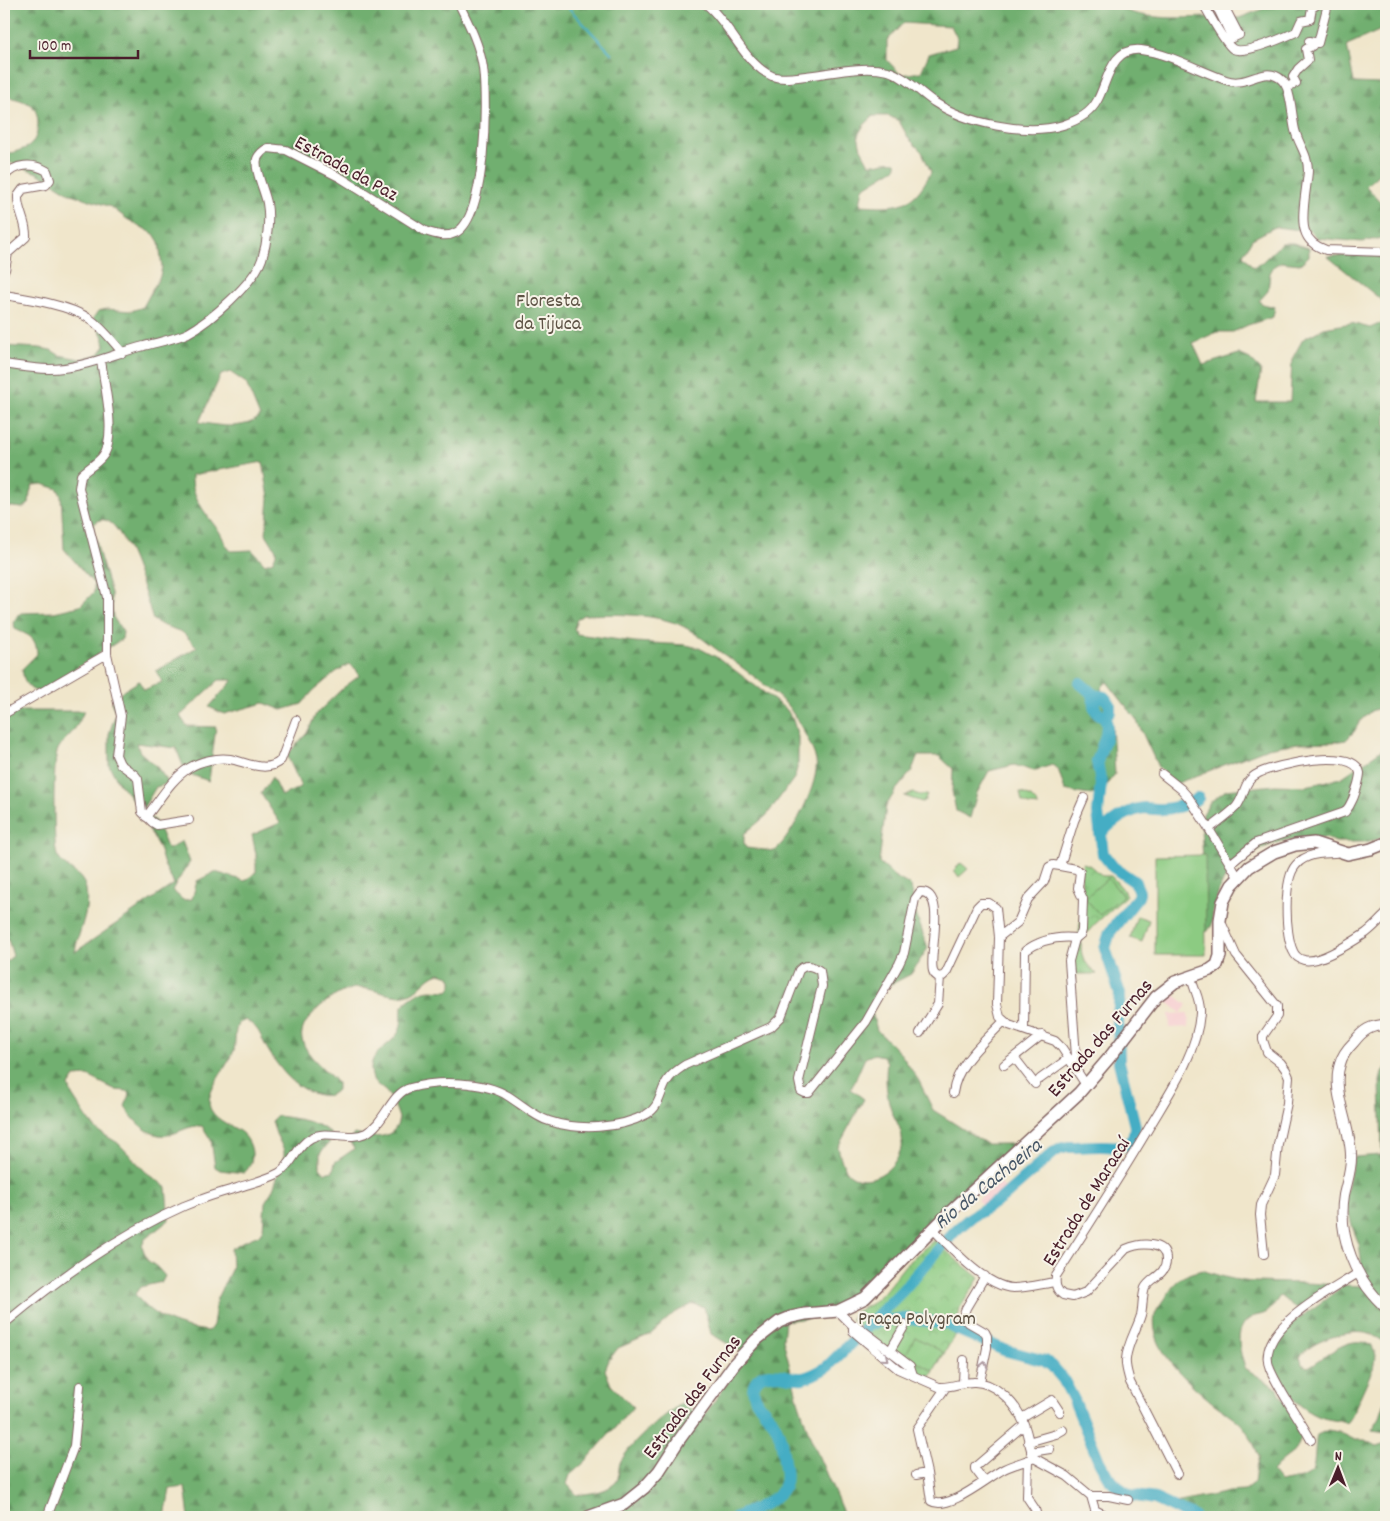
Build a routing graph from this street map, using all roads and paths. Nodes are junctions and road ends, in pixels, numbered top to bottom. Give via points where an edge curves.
1 (459, 4) edge
2 (706, 4) edge
3 (1208, 4) edge
4 (1213, 4) edge
5 (1223, 4) edge
6 (1318, 4) edge
7 (1328, 4) edge
8 (1287, 87) junction
9 (4, 177) edge
10 (1386, 252) edge
11 (5, 270) edge
12 (4, 295) edge
13 (123, 353) junction
14 (101, 360) junction
15 (4, 364) edge
16 (107, 654) junction
17 (4, 714) edge
18 (296, 720) dead end
19 (1162, 774) dead end
20 (1084, 798) dead end
21 (146, 817) junction
22 (189, 820) dead end
23 (1209, 829) junction
24 (1386, 842) edge
25 (1342, 853) junction
26 (1230, 864) junction
27 (1060, 866) junction
28 (1238, 877) junction
29 (1386, 914) edge
30 (1220, 920) junction
31 (999, 937) junction
32 (1076, 938) junction
33 (1191, 976) junction
34 (940, 977) junction
35 (1004, 1021) junction
36 (1386, 1025) edge
37 (1024, 1030) junction
38 (920, 1033) dead end
39 (1042, 1035) junction
40 (1014, 1056) junction
41 (1069, 1058) junction
42 (1004, 1065) dead end
43 (1077, 1072) junction
44 (1086, 1085) junction
45 (953, 1093) dead end
46 (937, 1233) junction
47 (1264, 1254) dead end
48 (1358, 1273) junction
49 (985, 1276) junction
50 (1055, 1282) junction
51 (1386, 1308) edge
52 (838, 1311) junction
53 (4, 1324) edge
54 (905, 1325) dead end
55 (858, 1331) junction
56 (890, 1351) junction
57 (964, 1360) dead end
58 (913, 1375) junction
59 (980, 1382) junction
60 (964, 1383) junction
61 (80, 1386) dead end
62 (946, 1387) junction
63 (1060, 1412) dead end
64 (1022, 1423) junction
65 (1063, 1430) dead end
66 (1311, 1440) dead end
67 (1028, 1442) junction
68 (1050, 1449) dead end
69 (1031, 1457) junction
70 (927, 1473) junction
71 (1177, 1474) dead end
72 (916, 1475) dead end
73 (982, 1479) junction
74 (1091, 1496) junction
75 (1128, 1500) dead end
76 (47, 1517) edge
77 (588, 1517) edge
78 (1037, 1517) edge
79 (1109, 1517) edge

1 - 13 street, Estrada da Paz via 483,67 486,105 477,195 465,226 454,234 425,231 341,178 286,150 268,148 259,156 257,165 267,203 267,232 262,260 251,277 207,321 187,333
2 - 8 street via 720,17 756,66 774,77 872,69 890,71 936,103 963,117 991,124 1034,130 1077,120 1088,113 1097,101 1115,61 1122,55 1139,50 1236,82 1273,75
3 - 6 street via 1205,7 1228,44 1234,50 1244,51 1296,32 1301,21 1310,20 1312,8
4 - 5 street via 1220,11 1232,38 1239,35
7 - 8 street via 1318,43 1309,41 1312,46 1306,49 1308,60 1293,77 1296,83
8 - 10 street via 1295,132 1307,161 1305,232 1318,248 1326,250
9 - 11 street via 13,168 31,165 47,171 50,180 46,185 23,189 18,196 26,237 8,253
12 - 13 street via 39,301 84,315 95,322
13 - 14 street, Estrada da Paz
14 - 15 street, Estrada da Paz via 49,369
14 - 16 street via 110,430 108,446 102,458 80,475 79,488 107,597
16 - 17 street
16 - 21 street via 121,716 116,755 120,764 135,774 141,810
18 - 21 street via 277,764 262,767 227,758 196,764 176,779
19 - 23 street via 1189,798
20 - 27 street
21 - 22 street via 157,825
23 - 26 street
23 - 26 street via 1237,805 1246,784 1258,773 1285,764 1328,759 1352,762 1359,770 1356,791 1344,812 1256,843
24 - 25 main road, Estrada das Furnas via 1360,853
25 - 28 main road, Estrada das Furnas via 1314,843 1295,845 1264,857
25 - 29 street via 1307,857 1291,870 1286,901 1289,935 1297,957 1305,961 1339,950 1367,932
26 - 28 street
27 - 31 street via 1049,866 1044,882 1028,899 1018,922
27 - 32 street via 1080,872 1078,888 1083,899 1082,929
28 - 30 main road, Estrada das Furnas via 1223,902
30 - 33 main road, Estrada das Furnas via 1218,962 1210,970
30 - 47 street via 1236,956 1277,1006 1277,1016 1263,1040 1267,1052 1284,1067 1289,1077 1275,1175 1261,1206
31 - 34 street via 996,908 989,902 981,903 946,973
31 - 35 street via 997,1004
32 - 37 street via 1046,939 1026,950
32 - 43 street via 1069,961 1069,975
33 - 44 main road, Estrada das Furnas via 1156,996
33 - 50 street, Estrada de Maracaí via 1200,1014 1186,1060 1159,1111
34 - 38 street via 938,1004
34 - 53 street via 933,972 932,963 936,927 933,900 930,894 920,892 915,899 899,964 866,1022 808,1093 801,1091 799,1081 822,977 820,971 807,965 799,970 781,1017 771,1028 672,1073 663,1094 649,1113 619,1124 566,1125 547,1121 506,1095 484,1086 460,1083 410,1088 397,1097 382,1120 365,1133 356,1136 319,1135 298,1151 287,1168 267,1179 184,1206 147,1225 90,1257
35 - 37 street
35 - 45 street via 962,1067
36 - 48 street via 1374,1026 1361,1034 1343,1056 1338,1074 1351,1159 1343,1216 1349,1252
37 - 39 street
39 - 40 street
39 - 41 street via 1055,1041
40 - 41 street via 1037,1082
40 - 42 street
41 - 43 street
43 - 44 street
44 - 46 main road, Estrada das Furnas
46 - 49 street
46 - 52 main road, Estrada das Furnas via 865,1298
48 - 51 street via 1373,1296
48 - 66 street via 1283,1325 1273,1337 1269,1351 1269,1368
49 - 50 street via 1013,1288
59 -> 49 street via 988,1339 986,1332 966,1322 963,1316
50 - 71 street, Estrada de Maracaí via 1063,1296 1079,1296 1132,1246 1154,1245 1164,1254 1163,1270 1144,1291 1142,1313 1126,1366 1130,1382
52 - 55 street
52 - 77 main road, Estrada das Furnas via 791,1317 763,1334 735,1363 644,1488 624,1504
54 - 56 street
55 - 56 street
55 -> 58 street via 898,1369
56 - 58 street via 910,1366
57 - 60 street
58 - 62 street
59 - 60 street
59 - 64 street via 990,1385 1012,1404
60 - 62 street
61 - 76 street via 74,1446
62 - 70 street via 917,1429
63 - 64 street via 1053,1401
64 - 67 street
64 - 73 street via 975,1467
65 - 67 street
67 - 69 street
68 - 69 street
69 - 73 street
69 - 74 street via 1067,1476
69 - 78 street via 1027,1497
70 - 72 street
70 - 73 street via 931,1501 936,1504 956,1499
74 - 75 street
74 - 79 street via 1095,1510

